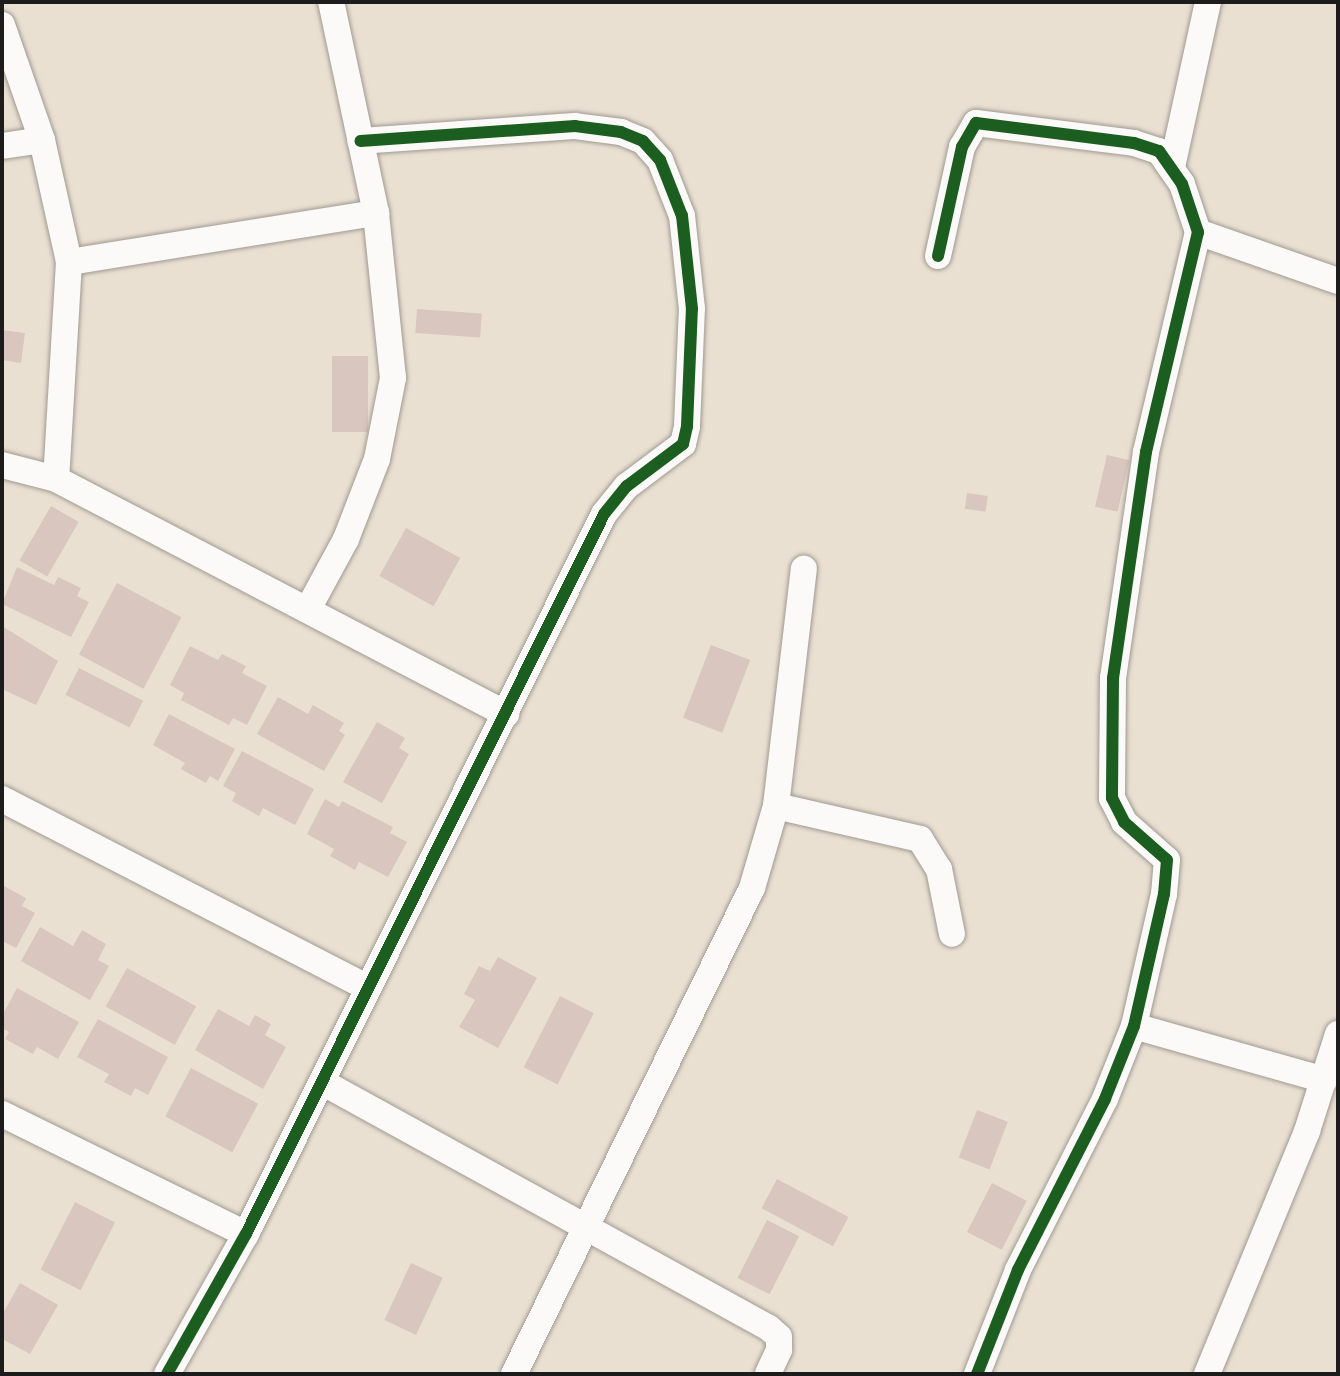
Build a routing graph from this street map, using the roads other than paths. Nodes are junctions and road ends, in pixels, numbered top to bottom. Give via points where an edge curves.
1 (331, 2) edge
2 (1208, 2) edge
3 (2, 25) edge
4 (42, 140) junction
5 (361, 141) junction
6 (2, 146) edge
7 (1172, 167) junction
8 (376, 213) junction
9 (1198, 232) junction
10 (938, 256) dead end
11 (69, 262) junction
12 (1338, 281) edge
13 (2, 465) edge
14 (56, 479) junction
15 (804, 569) dead end
16 (308, 609) junction
17 (506, 714) junction
18 (2, 799) edge
19 (776, 806) junction
20 (952, 934) dead end
21 (368, 988) junction
22 (1134, 1026) junction
23 (1338, 1034) edge
24 (1325, 1080) junction
25 (322, 1082) junction
26 (2, 1114) edge
27 (584, 1227) junction
28 (246, 1234) junction
29 (167, 1374) edge
30 (514, 1374) edge
31 (768, 1374) edge
32 (977, 1374) edge
33 (1207, 1374) edge

1 - 5 street
2 - 7 street
3 - 4 street
4 - 6 street
4 - 11 street
5 - 8 street
5 - 17 street via 575,126 621,132 643,141 660,160 682,216 692,309 690,405 683,444 627,486 604,514
7 - 9 street
7 - 10 street via 1159,151 1134,143 976,123 962,147
8 - 11 street
8 - 16 street via 393,378 377,459 346,539
9 - 12 street
9 - 22 street via 1146,452 1113,678 1112,798 1124,822 1163,855 1169,867
11 - 14 street
13 - 14 street
14 - 16 street
15 - 19 street
16 - 17 street
17 - 21 street
18 - 21 street
19 - 20 street via 920,839 939,869
19 - 27 street via 752,888
21 - 25 street
22 - 24 street
22 - 32 street via 1105,1099 1018,1270
23 - 24 street
24 - 33 street
25 - 27 street
25 - 28 street
26 - 28 street
27 - 30 street
27 - 31 street via 769,1328 779,1337 779,1350
28 - 29 street

